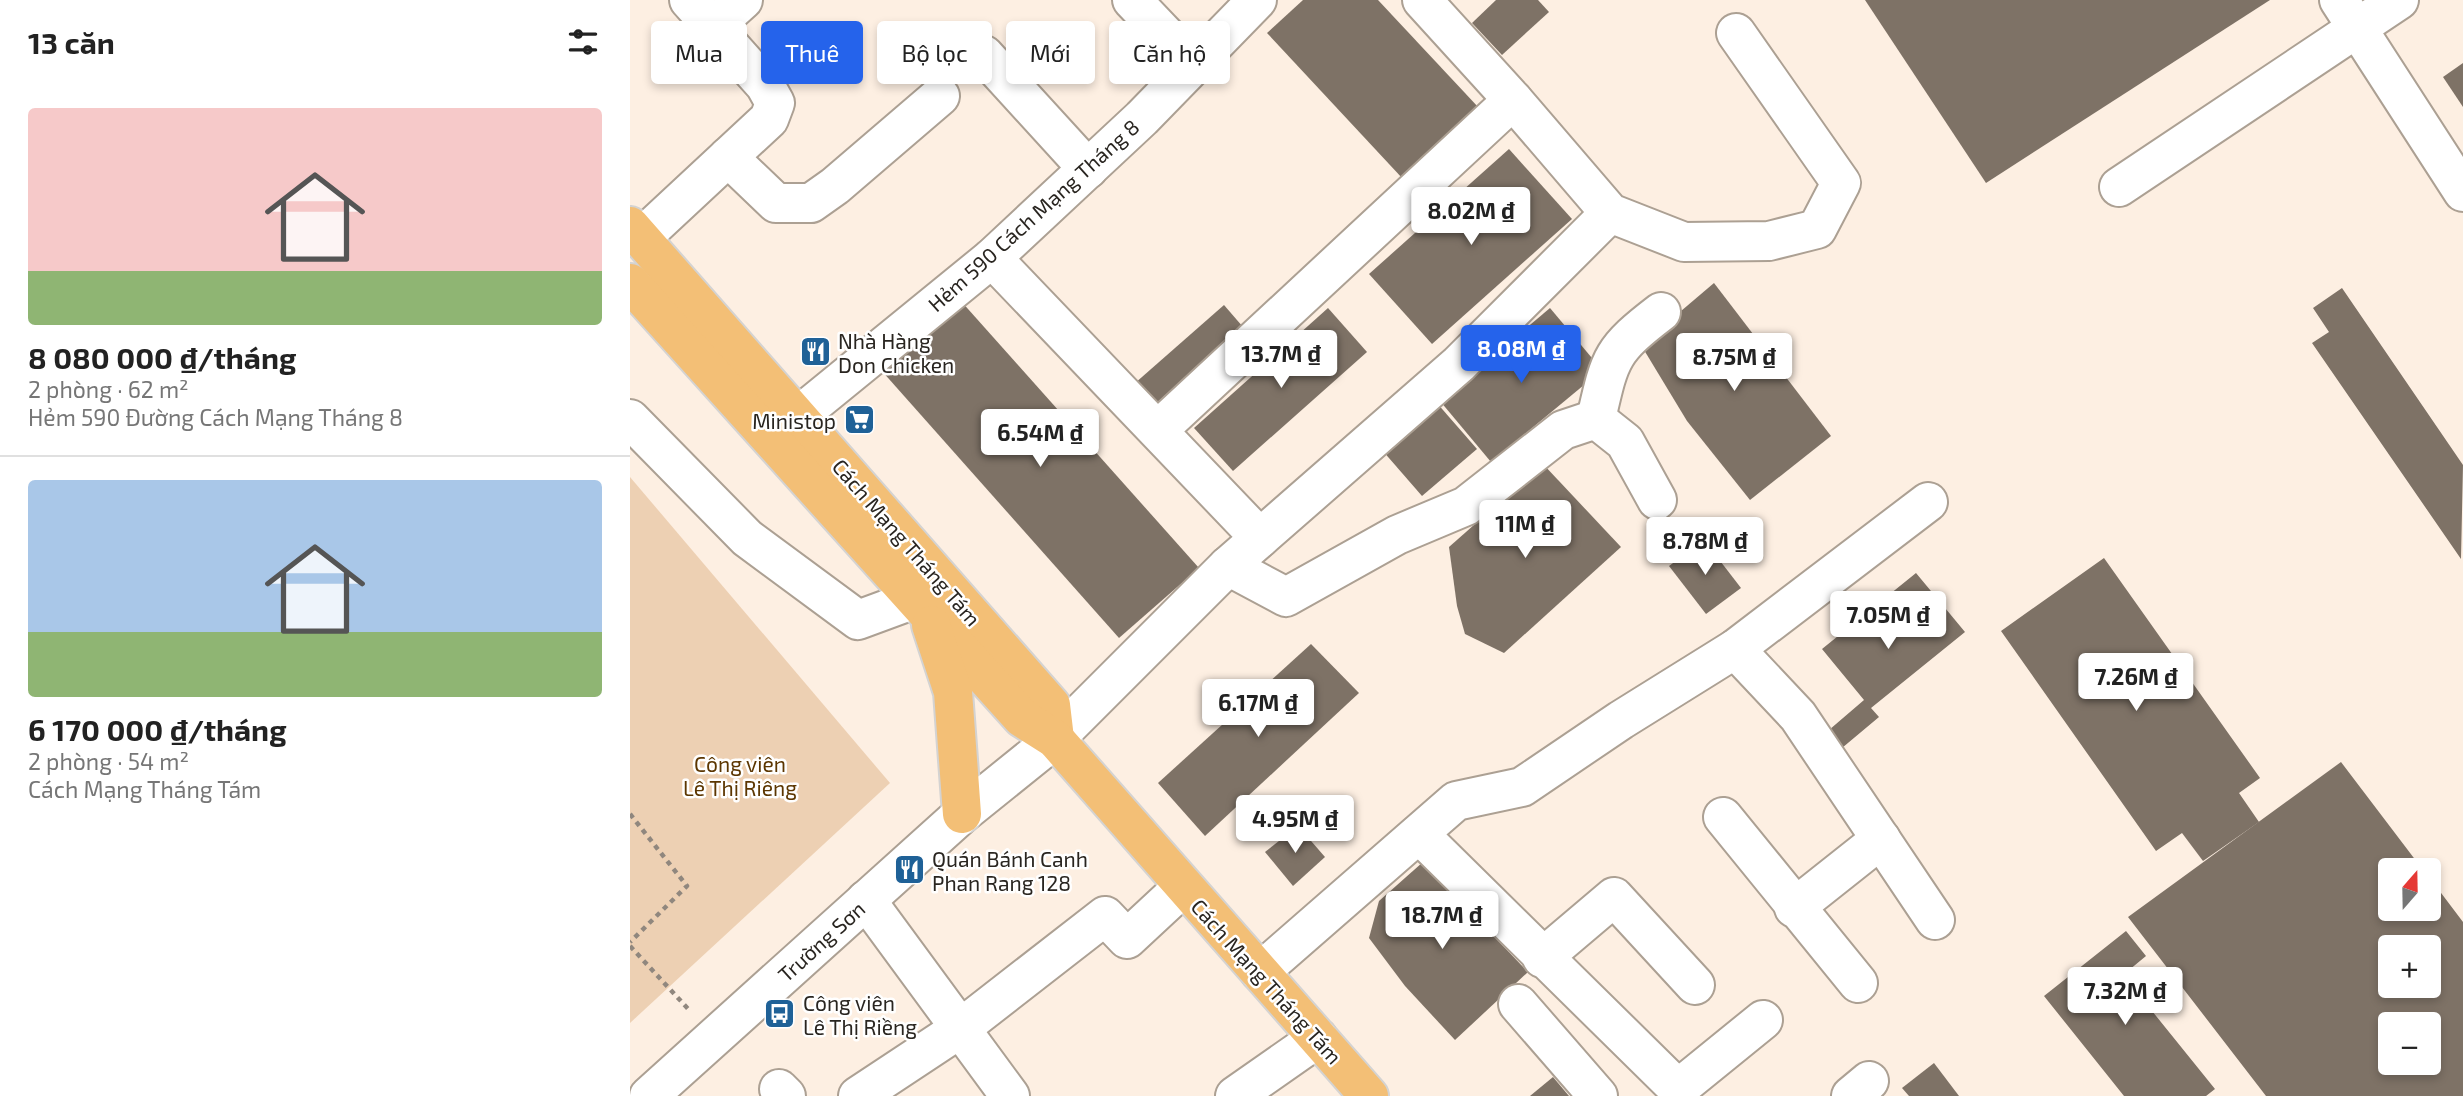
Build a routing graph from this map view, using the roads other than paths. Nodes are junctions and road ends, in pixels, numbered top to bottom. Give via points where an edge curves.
1 (743, 0) edge
2 (1132, 0) edge
3 (1258, 0) edge
4 (1422, 0) edge
5 (2399, 0) edge
6 (701, 13) edge
7 (2348, 14) edge
8 (1152, 21) edge
9 (1230, 28) edge
10 (1736, 33) dead end
11 (992, 64) edge
12 (1175, 84) edge
13 (940, 96) dead end
14 (1513, 100) junction
15 (728, 157) junction
16 (1088, 169) junction
17 (2119, 187) dead end
18 (2463, 191) edge
19 (1610, 214) junction
20 (636, 232) edge
21 (992, 258) junction
22 (630, 283) edge
23 (1661, 313) dead end
24 (797, 417) junction
25 (630, 419) edge
26 (1595, 419) junction
27 (1159, 429) junction
28 (1657, 500) dead end
29 (1928, 502) dead end
30 (1260, 538) junction
31 (1228, 566) junction
32 (921, 604) junction
33 (1735, 649) junction
34 (1055, 739) junction
35 (962, 814) junction
36 (1723, 817) dead end
37 (1419, 834) junction
38 (1881, 839) junction
39 (1183, 887) junction
40 (866, 900) junction
41 (1794, 908) junction
42 (1935, 920) dead end
43 (1542, 958) junction
44 (1260, 972) junction
45 (1858, 984) dead end
46 (1695, 985) dead end
47 (1518, 1004) dead end
48 (1763, 1020) dead end
49 (961, 1028) junction
50 (1318, 1038) junction
51 (663, 1092) edge
52 (858, 1096) edge
53 (1010, 1096) edge
54 (1235, 1096) edge
55 (1369, 1096) edge
56 (1598, 1096) edge

1 - 6 street
2 - 8 street
3 - 9 street, Hẻm 590 Cách Mạng Tháng 8
4 - 14 street
5 - 7 street
6 - 15 street via 765,85 775,103 769,119
7 - 17 street
7 - 18 street
10 - 19 street via 1841,183 1817,229 1769,241 1684,242
11 - 16 street
12 - 16 street, Hẻm 590 Cách Mạng Tháng 8
13 - 15 street via 811,203 776,204
14 - 19 street
14 - 27 street
15 - 20 street
16 - 21 street, Hẻm 590 Cách Mạng Tháng 8
19 - 30 street, Trường Sơn via 1459,364
20 - 24 main road, Cách Mạng Tháng Tám
21 - 24 street, Hẻm 590 Cách Mạng Tháng 8
21 - 27 street
22 - 32 main road, Cách Mạng Tháng Tám
23 - 26 street via 1617,350
24 - 34 main road, Cách Mạng Tháng Tám via 1051,705
25 - 32 street via 747,538 858,620
26 - 28 street via 1625,442
26 - 31 street via 1563,430 1466,506 1396,535 1286,597
27 - 30 street
29 - 33 street
30 - 31 street, Trường Sơn
31 - 34 street, Trường Sơn
32 - 34 main road, Cách Mạng Tháng Tám via 1023,718
32 - 35 main road via 953,692
33 - 37 street via 1522,787 1456,801
33 - 38 street via 1798,716
34 - 35 street, Trường Sơn
34 - 39 main road, Cách Mạng Tháng Tám
35 - 40 street, Trường Sơn
36 - 41 street
37 - 43 street
37 - 44 street
38 - 41 street
38 - 42 street
39 - 44 main road, Cách Mạng Tháng Tám
39 - 49 street via 1127,939 1105,916
40 - 49 street
40 - 51 street, Trường Sơn via 714,1038
41 - 45 street
43 - 46 street via 1614,897
43 - 48 street via 1678,1089
44 - 50 main road, Cách Mạng Tháng Tám
47 - 56 street
49 - 52 street
49 - 53 street
50 - 54 street
50 - 55 main road, Cách Mạng Tháng Tám

